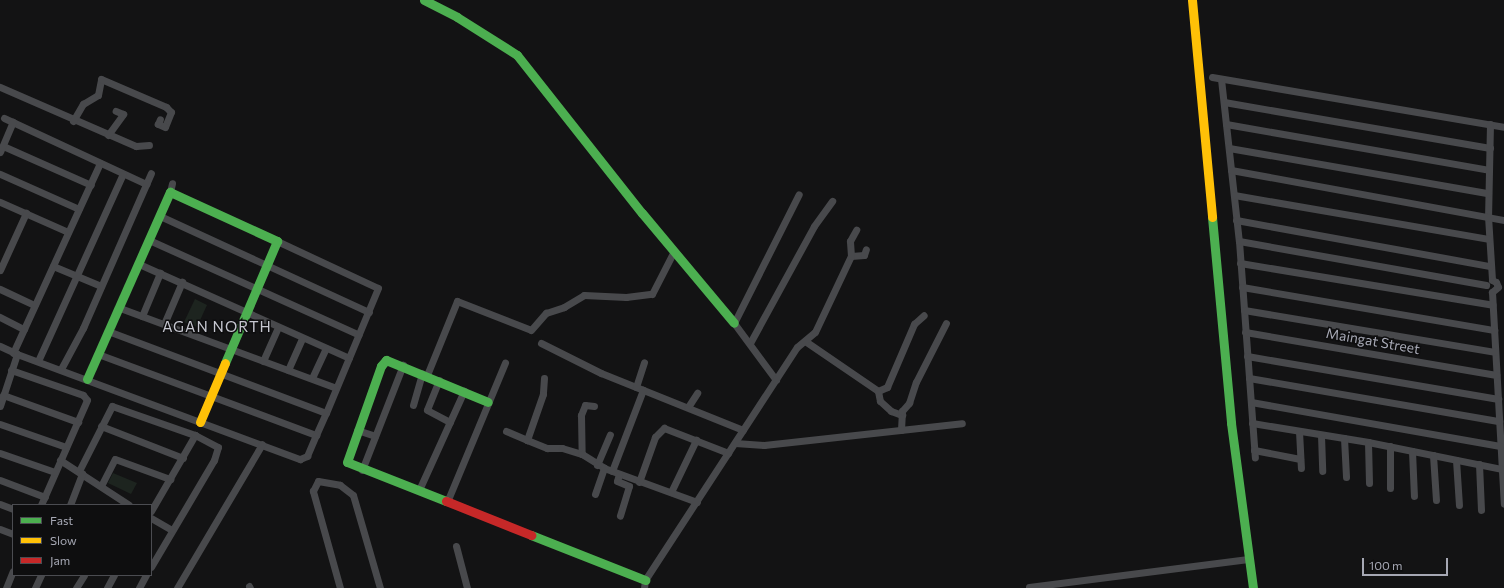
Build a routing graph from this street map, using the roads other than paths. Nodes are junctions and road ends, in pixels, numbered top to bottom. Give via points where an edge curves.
1 (424, 0) edge
2 (1192, 0) edge
3 (1212, 77) dead end
4 (1221, 79) junction
5 (0, 87) edge
6 (1224, 102) junction
7 (116, 111) dead end
8 (4, 118) dead end
9 (160, 119) dead end
10 (73, 121) junction
11 (13, 122) junction
12 (1226, 124) junction
13 (1490, 124) junction
14 (1504, 127) edge
15 (108, 135) junction
16 (145, 144) dead end
17 (1229, 148) junction
18 (1490, 148) junction
19 (1, 149) edge
20 (100, 163) junction
21 (1231, 170) junction
22 (1489, 170) junction
23 (151, 173) dead end
24 (0, 174) edge
25 (123, 174) junction
26 (146, 184) junction
27 (90, 185) junction
28 (1488, 193) junction
29 (799, 194) dead end
30 (1234, 195) junction
31 (832, 201) dead end
32 (1, 205) edge
33 (79, 209) junction
34 (26, 213) junction
35 (160, 216) junction
36 (1488, 216) junction
37 (1236, 220) junction
38 (1504, 220) edge
39 (856, 230) dead end
40 (68, 232) junction
41 (1488, 239) junction
42 (150, 240) junction
43 (277, 241) junction
44 (1239, 241) junction
45 (866, 249) dead end
46 (674, 251) junction
47 (851, 256) junction
48 (268, 263) junction
49 (1240, 263) junction
50 (139, 264) junction
51 (53, 266) junction
52 (1490, 266) junction
53 (0, 270) edge
54 (160, 273) junction
55 (77, 275) junction
56 (182, 282) junction
57 (1489, 282) junction
58 (101, 286) junction
59 (1242, 287) junction
60 (258, 288) junction
61 (0, 289) edge
62 (1498, 289) edge
63 (35, 305) junction
64 (1493, 305) junction
65 (120, 308) junction
66 (1244, 310) junction
67 (248, 312) junction
68 (369, 312) junction
69 (924, 315) dead end
70 (142, 316) junction
71 (0, 317) edge
72 (734, 323) junction
73 (946, 323) dead end
74 (164, 324) junction
75 (278, 327) junction
76 (24, 329) junction
77 (1494, 330) junction
78 (108, 331) junction
79 (1245, 332) junction
80 (359, 335) junction
81 (302, 338) junction
82 (805, 341) junction
83 (541, 343) dead end
84 (750, 343) junction
85 (0, 346) edge
86 (231, 348) junction
87 (326, 348) junction
88 (1495, 352) junction
89 (15, 354) junction
90 (98, 354) junction
91 (1247, 356) junction
92 (350, 358) junction
93 (38, 361) junction
94 (263, 361) junction
95 (644, 362) dead end
96 (505, 363) dead end
97 (403, 365) junction
98 (62, 369) junction
99 (11, 370) junction
100 (288, 370) junction
101 (221, 373) junction
102 (425, 374) junction
103 (1496, 375) junction
104 (312, 378) junction
105 (544, 378) dead end
106 (1249, 378) junction
107 (87, 379) junction
108 (439, 380) junction
109 (776, 380) junction
110 (336, 388) junction
111 (639, 388) junction
112 (464, 391) junction
113 (878, 392) junction
114 (696, 393) dead end
115 (3, 395) junction
116 (210, 396) junction
117 (1498, 399) junction
118 (488, 402) junction
119 (1251, 402) junction
120 (413, 404) dead end
121 (0, 406) edge
122 (594, 406) dead end
123 (688, 407) junction
124 (326, 413) junction
125 (902, 414) junction
126 (1499, 421) junction
127 (78, 422) junction
128 (200, 422) junction
129 (450, 422) junction
130 (962, 423) dead end
131 (0, 424) edge
132 (1252, 424) junction
133 (101, 426) junction
134 (357, 430) junction
135 (744, 430) junction
136 (901, 430) junction
137 (506, 431) dead end
138 (1299, 431) junction
139 (1321, 434) junction
140 (195, 435) junction
141 (316, 435) junction
142 (610, 435) dead end
143 (375, 436) junction
144 (1344, 438) junction
145 (527, 440) junction
146 (696, 440) junction
147 (1368, 442) junction
148 (735, 443) junction
149 (262, 444) junction
150 (1390, 446) junction
151 (1500, 446) junction
152 (66, 447) junction
153 (1412, 451) junction
154 (0, 453) edge
155 (728, 453) junction
156 (582, 454) junction
157 (1433, 455) junction
158 (184, 458) junction
159 (1300, 459) junction
160 (60, 460) junction
161 (1456, 460) junction
162 (1479, 464) junction
163 (597, 465) junction
164 (604, 468) junction
165 (1301, 468) dead end
166 (1502, 469) junction
167 (362, 470) junction
168 (1322, 471) dead end
169 (55, 472) junction
170 (81, 472) junction
171 (616, 473) junction
172 (1346, 477) dead end
173 (0, 480) edge
174 (170, 480) junction
175 (640, 482) junction
176 (1370, 483) dead end
177 (101, 486) junction
178 (1390, 488) dead end
179 (419, 490) junction
180 (671, 492) junction
181 (595, 494) dead end
182 (1414, 496) dead end
183 (45, 497) junction
184 (1436, 500) dead end
185 (447, 502) junction
186 (697, 502) junction
187 (0, 504) edge
188 (42, 504) edge
189 (70, 504) edge
190 (126, 504) edge
191 (1504, 504) edge
192 (1459, 505) dead end
193 (12, 509) edge
194 (152, 509) edge
195 (1480, 510) dead end
196 (620, 516) dead end
197 (152, 519) edge
198 (172, 530) junction
199 (1, 532) edge
200 (12, 534) edge
201 (456, 546) dead end
202 (1248, 559) junction
203 (152, 565) edge
204 (12, 573) edge
205 (41, 576) edge
206 (83, 576) edge
207 (113, 576) edge
208 (145, 576) edge
209 (645, 584) edge
210 (1029, 587) dead end
211 (6, 588) edge
212 (35, 588) edge
213 (76, 588) edge
214 (107, 588) edge
215 (139, 588) edge
216 (177, 588) edge
217 (340, 588) edge
218 (380, 588) edge
219 (467, 588) edge
220 (1253, 588) edge

1 - 46 street via 457,17 517,55
2 - 202 street via 1230,415
3 - 4 street
4 - 6 street
4 - 13 street
5 - 10 street
6 - 12 street
6 - 18 street
7 - 15 street via 123,114
8 - 11 street
9 - 10 street via 158,124 165,127 171,112 166,107 101,79 98,95 83,104
10 - 15 street
11 - 19 street
11 - 20 street
12 - 17 street
12 - 22 street
13 - 14 street
13 - 18 street
15 - 16 street
17 - 21 street
17 - 28 street
18 - 22 street
19 - 27 street
20 - 25 street
20 - 27 street
21 - 30 street
21 - 36 street
22 - 28 street
23 - 26 street
24 - 33 street
25 - 26 street
25 - 55 street
26 - 58 street
27 - 33 street
28 - 36 street
29 - 72 street
30 - 37 street
30 - 41 street
31 - 84 street via 814,226
32 - 34 street
33 - 40 street
34 - 40 street
34 - 53 street
35 - 42 street
35 - 43 street via 171,188
35 - 48 street
36 - 38 street
36 - 41 street
37 - 44 street
37 - 52 street
39 - 47 street via 850,241
40 - 51 street
41 - 52 street
42 - 50 street
42 - 60 street
43 - 48 street
43 - 68 street via 375,285 378,291
44 - 49 street
44 - 57 street
45 - 47 street via 864,256
46 - 72 street
46 - 102 street via 650,295 584,295 564,307 546,313 531,330 457,301
47 - 82 street via 815,332
48 - 60 street
48 - 68 street
49 - 59 street
49 - 64 street
50 - 54 street
50 - 65 street
51 - 55 street
51 - 63 street
52 - 57 street
54 - 56 street
54 - 70 street
55 - 58 street
55 - 93 street
56 - 67 street
56 - 74 street
57 - 62 street via 1496,282
57 - 62 street via 1487,290
58 - 98 street
59 - 66 street
59 - 77 street
60 - 67 street
60 - 80 street
61 - 63 street
62 - 64 street
63 - 76 street
64 - 77 street
65 - 70 street
65 - 78 street
66 - 79 street
66 - 88 street
67 - 75 street
67 - 86 street
68 - 80 street
69 - 113 street via 914,324 887,387
70 - 74 street
71 - 76 street
72 - 84 street
73 - 125 street
74 - 86 street
75 - 81 street
75 - 94 street
76 - 89 street
77 - 88 street
78 - 90 street
78 - 101 street
79 - 91 street
79 - 103 street, Maingat Street
80 - 92 street
81 - 87 street
81 - 100 street
82 - 109 street via 797,347
82 - 113 street
83 - 111 street via 566,358
84 - 109 street
85 - 89 street
86 - 94 street
86 - 101 street
87 - 92 street
87 - 104 street
88 - 103 street
89 - 93 street
89 - 99 street
90 - 107 street
90 - 116 street
91 - 106 street
91 - 117 street
92 - 110 street
93 - 98 street
94 - 100 street
95 - 111 street
96 - 118 street
97 - 102 street
97 - 134 street via 388,359 384,361
97 - 143 street
98 - 107 street
99 - 115 street
99 - 127 street via 85,396 87,402
100 - 104 street
101 - 116 street
101 - 124 street
102 - 108 street
102 - 120 street
103 - 117 street
104 - 110 street
105 - 145 street via 544,394
106 - 119 street
106 - 126 street
107 - 128 street
108 - 112 street
108 - 129 street via 427,410
109 - 135 street
110 - 124 street
111 - 123 street
111 - 171 street
112 - 118 street
112 - 129 street
113 - 125 street via 880,401 891,411
114 - 123 street
115 - 121 street
115 - 127 street
116 - 128 street
116 - 141 street
117 - 126 street
118 - 185 street
119 - 132 street
119 - 151 street
122 - 156 street via 585,406 582,415
123 - 135 street
124 - 141 street
125 - 136 street
126 - 151 street
127 - 152 street
128 - 149 street
129 - 179 street
130 - 136 street
131 - 152 street
132 - 138 street
132 - 159 street via 1254,453
133 - 140 street via 110,407 114,406
133 - 158 street
133 - 170 street
134 - 143 street
134 - 167 street via 347,462
135 - 148 street
136 - 148 street via 764,445
137 - 145 street
138 - 139 street
138 - 159 street
139 - 144 street
139 - 168 street
140 - 158 street
140 - 198 street via 218,447 219,451
141 - 149 street via 303,459
142 - 163 street
143 - 167 street
144 - 147 street
144 - 172 street
145 - 156 street via 547,448 562,448
146 - 155 street
146 - 175 street via 666,428 660,430 655,437
146 - 180 street
147 - 150 street
147 - 176 street
148 - 155 street
149 - 216 street
150 - 153 street
150 - 178 street
151 - 166 street
152 - 160 street
153 - 157 street
153 - 182 street
154 - 169 street
155 - 186 street
156 - 163 street
157 - 161 street
157 - 184 street
158 - 174 street
159 - 165 street
160 - 169 street
160 - 170 street
161 - 162 street
161 - 192 street
162 - 166 street
162 - 195 street
163 - 164 street
164 - 171 street
164 - 181 street
166 - 191 street
167 - 179 street
169 - 183 street
170 - 177 street
170 - 189 street
171 - 175 street
171 - 196 street via 617,481 629,486
173 - 183 street
174 - 177 street via 115,459
174 - 194 street
175 - 180 street
177 - 190 street
179 - 185 street
180 - 186 street
183 - 188 street
185 - 209 street
186 - 209 street
187 - 193 street
197 - 198 street
198 - 203 street
199 - 200 street
201 - 219 street
202 - 210 street
202 - 220 street
204 - 211 street
205 - 212 street
206 - 213 street
207 - 214 street
208 - 215 street
217 - 218 street via 313,492 318,481 340,485 353,495

